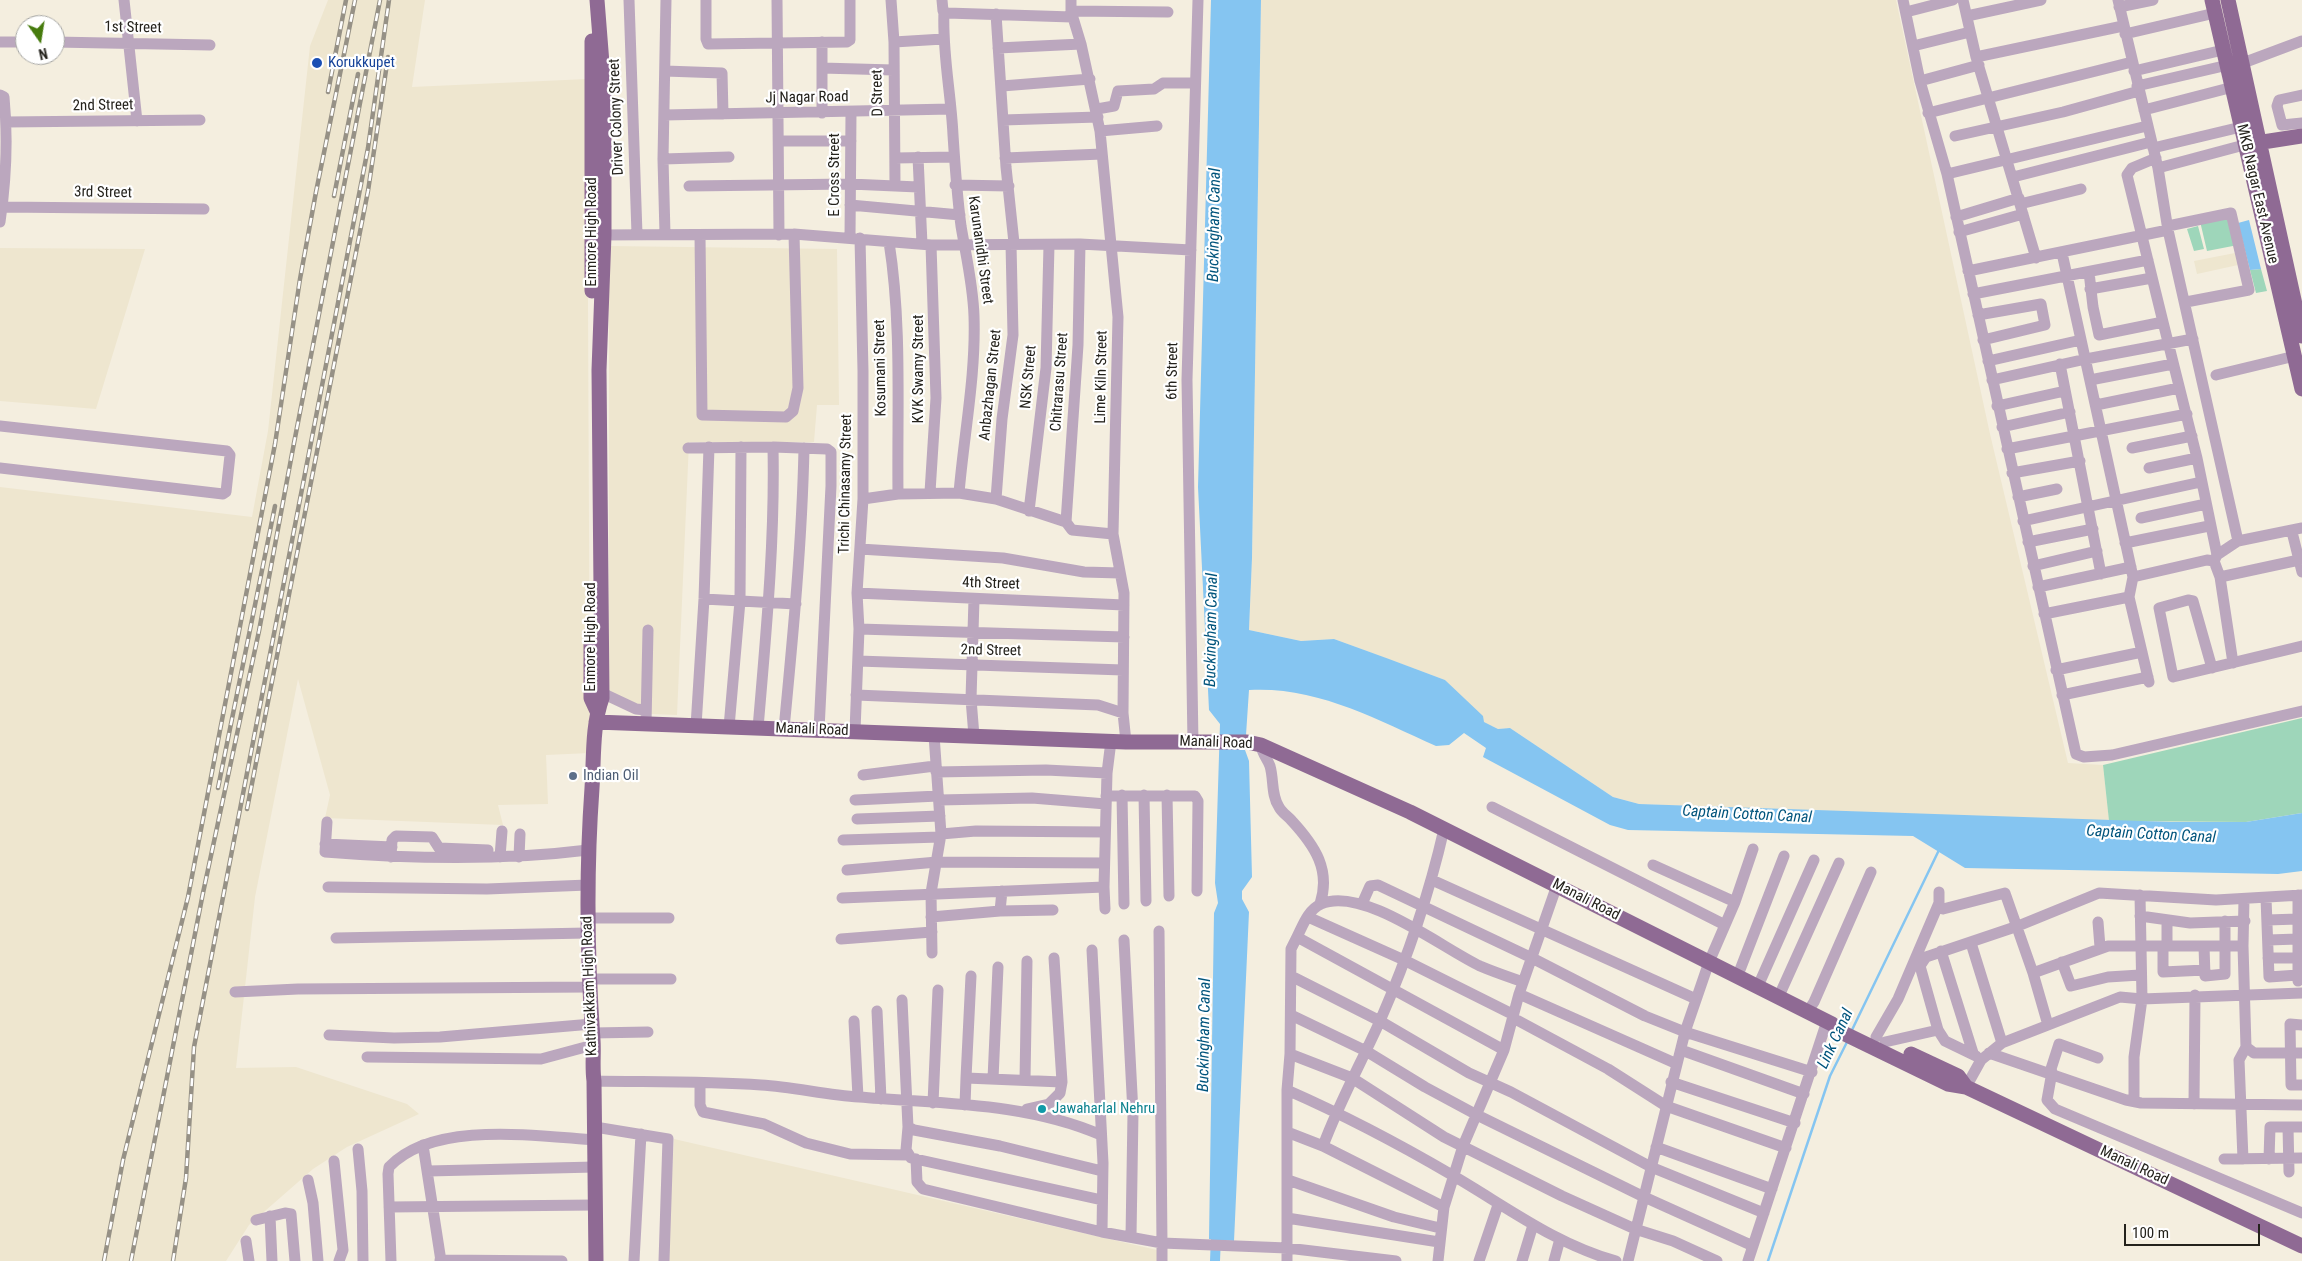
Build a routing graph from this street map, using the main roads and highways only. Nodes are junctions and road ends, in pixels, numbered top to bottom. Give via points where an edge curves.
1 (592, 0) edge
2 (597, 0) edge
3 (2228, 0) edge
4 (2213, 6) edge
5 (2235, 64) junction
6 (2302, 136) edge
7 (2251, 143) junction
8 (598, 235) junction
9 (2302, 336) edge
10 (2302, 389) edge
11 (596, 717) junction
12 (2302, 1246) edge
13 (596, 1261) edge

1 - 8 main road, Enmore High Road
2 - 8 main road, Enmore High Road via 604,89
3 - 5 main road, MKB Nagar East Avenue
4 - 5 main road, MKB Nagar East Avenue via 2223,50
5 - 7 main road, MKB Nagar East Avenue
5 - 7 main road, MKB Nagar East Avenue via 2233,87 2241,127
6 - 7 main road
7 - 9 main road
7 - 10 main road, MKB Nagar East Avenue
8 - 11 main road, Enmore High Road via 591,698
8 - 11 main road, Enmore High Road via 602,693
11 - 12 main road, Manali Road via 646,717 696,726 1254,743 1410,812 1838,1026 1874,1039 1948,1084 1966,1087
11 - 13 main road, Kathivakkam High Road via 587,926 593,1034

